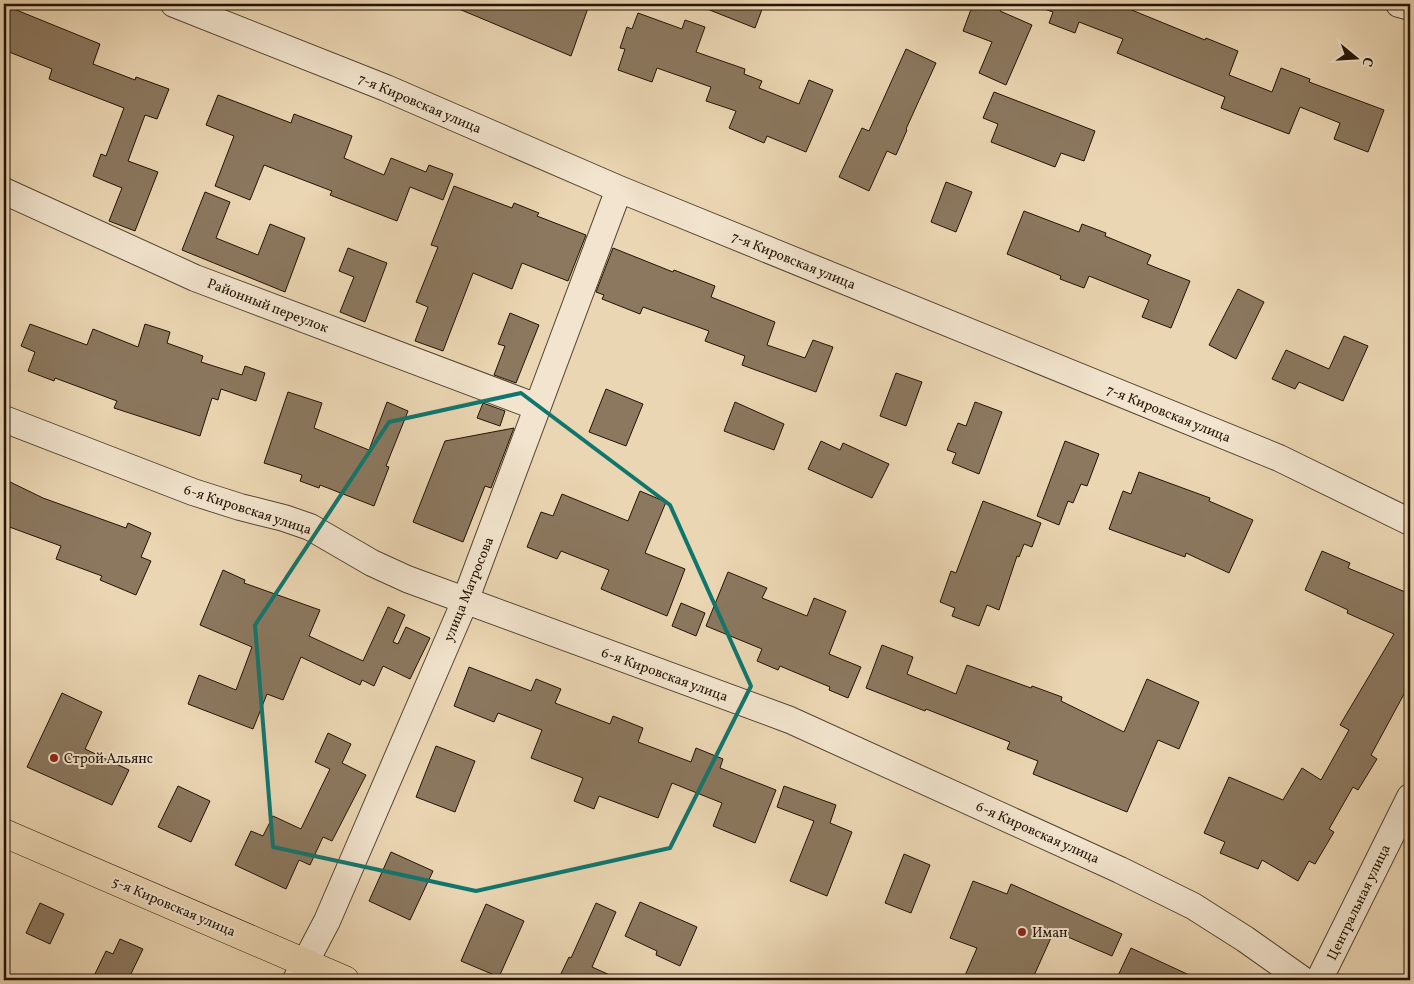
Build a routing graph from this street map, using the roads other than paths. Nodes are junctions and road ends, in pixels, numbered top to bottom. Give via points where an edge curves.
1 (174, 4) edge
2 (1399, 4) edge
3 (1410, 8) edge
4 (619, 189) junction
5 (4, 191) edge
6 (537, 407) junction
7 (4, 420) edge
8 (1410, 522) edge
9 (465, 601) junction
10 (1410, 798) edge
11 (4, 833) edge
12 (301, 971) edge
13 (345, 980) edge
14 (1303, 980) edge
15 (1319, 980) edge

1 - 4 street, 7-я Кировская улица via 386,88
2 - 3 street
4 - 6 street, улица Матросова
4 - 8 street, 7-я Кировская улица via 1279,458
5 - 6 street, Районный переулок via 196,278
6 - 9 street, улица Матросова
7 - 9 street, 6-я Кировская улица via 193,492 310,527 372,563
9 - 12 street, улица Матросова via 327,921
9 - 14 street, 6-я Кировская улица via 799,724 1193,906
10 - 15 street, Центральная улица
11 - 12 main road, 5-я Кировская улица
12 - 13 main road, 5-я Кировская улица

